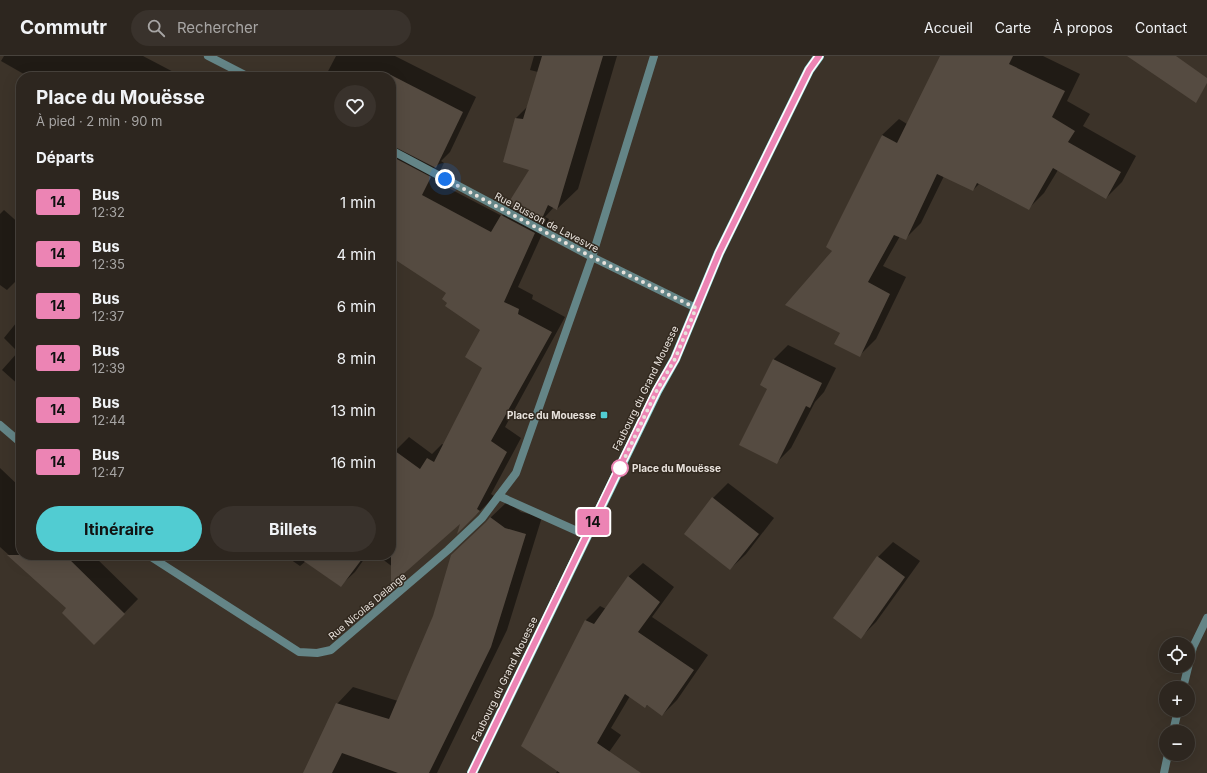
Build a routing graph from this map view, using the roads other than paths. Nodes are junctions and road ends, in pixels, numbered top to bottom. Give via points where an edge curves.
1 (208, 56) edge
2 (654, 56) edge
3 (819, 56) edge
4 (239, 72) edge
5 (396, 153) edge
6 (592, 257) junction
7 (696, 308) junction
8 (0, 425) edge
9 (16, 439) edge
10 (499, 496) junction
11 (586, 535) junction
12 (156, 560) edge
13 (1207, 618) edge
14 (1185, 681) edge
15 (1167, 761) edge
16 (472, 773) edge
17 (1164, 773) edge

1 - 4 street
2 - 6 street
3 - 7 main road, Faubourg du Grand Mouesse via 809,70 719,253
5 - 6 street, Rue Busson de Lavesvre
6 - 7 street, Rue Busson de Lavesvre
6 - 10 street via 516,472
7 - 11 main road, Faubourg du Grand Mouesse via 675,359 657,390
8 - 9 street
10 - 11 street
10 - 12 street, Rue Nicolas Delange via 482,518 448,550 331,650 317,653 299,652
11 - 16 main road, Faubourg du Grand Mouesse
13 - 14 street via 1193,647
15 - 17 street

